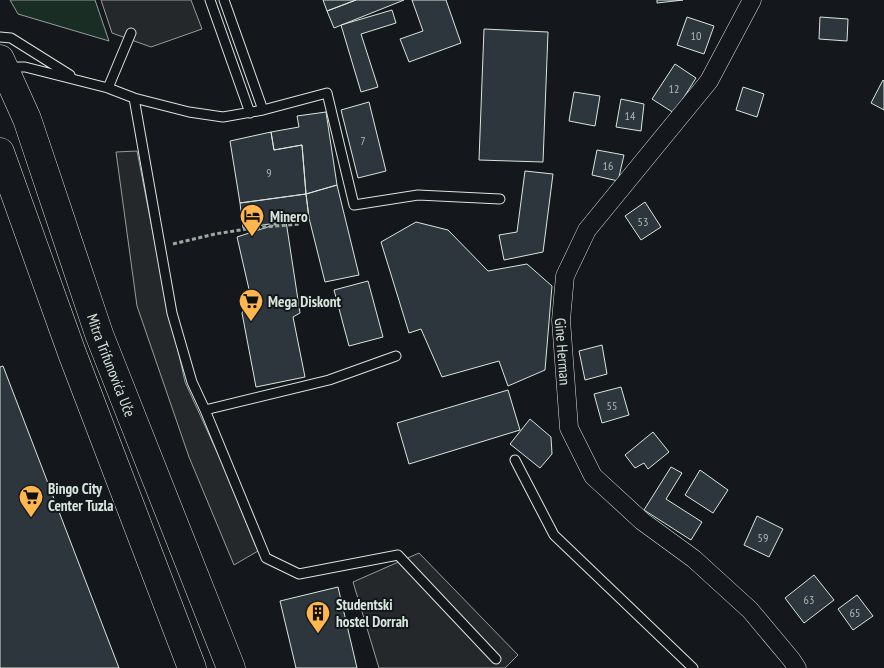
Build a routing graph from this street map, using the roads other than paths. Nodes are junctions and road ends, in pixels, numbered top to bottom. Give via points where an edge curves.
1 (210, 0) edge
2 (224, 0) edge
3 (752, 0) edge
4 (131, 33) dead end
5 (0, 37) edge
6 (2, 63) edge
7 (77, 80) junction
8 (108, 88) junction
9 (134, 98) junction
10 (263, 110) junction
11 (250, 113) junction
12 (0, 152) edge
13 (500, 198) dead end
14 (396, 356) dead end
15 (205, 410) junction
16 (515, 460) dead end
17 (496, 658) dead end
18 (192, 668) edge
19 (231, 668) edge
20 (693, 668) edge
21 (797, 668) edge

1 - 11 lane
2 - 10 lane
3 - 21 street, Gine Herman via 709,81 587,230 565,276 560,320 569,428 593,476 750,610
4 - 8 lane
5 - 7 lane via 11,38
6 - 7 lane
6 - 19 main road, Mitra Trifunovića Uče via 27,119 99,334
7 - 8 lane
8 - 9 lane
9 - 11 lane via 223,118
9 - 15 lane via 172,313 192,382
10 - 11 lane
10 - 13 lane via 327,93 354,205 418,195
12 - 18 main road
14 - 15 lane via 330,380
15 - 17 lane via 266,558 299,574 398,555
16 - 20 lane via 554,535

